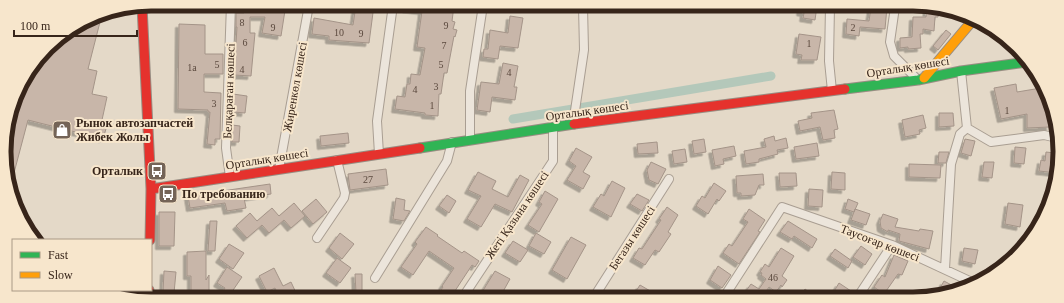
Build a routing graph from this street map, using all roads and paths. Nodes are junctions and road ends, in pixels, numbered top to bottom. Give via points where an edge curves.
1 (142, 11) edge
2 (231, 11) edge
3 (308, 11) edge
4 (393, 11) edge
5 (482, 11) edge
6 (583, 11) edge
7 (830, 11) edge
8 (894, 11) edge
9 (970, 23) edge
10 (1021, 63) edge
11 (961, 71) junction
12 (921, 79) junction
13 (832, 91) junction
14 (573, 124) junction
15 (553, 127) junction
16 (967, 128) junction
17 (1052, 137) edge
18 (470, 140) junction
19 (452, 142) junction
20 (379, 154) junction
21 (337, 160) junction
22 (279, 169) junction
23 (230, 177) junction
24 (669, 179) dead end
25 (151, 189) junction
26 (317, 238) dead end
27 (150, 239) edge
28 (892, 245) junction
29 (945, 269) junction
30 (375, 278) dead end
31 (968, 280) edge
32 (466, 292) edge
33 (597, 292) edge
34 (727, 292) edge
35 (861, 292) edge

1 - 25 main road
2 - 23 street, Белқараған көшесі via 226,148
3 - 22 street, Жиренкөл көшесі
4 - 20 street via 377,121
5 - 18 street via 470,91
6 - 14 street via 584,50
7 - 13 street via 829,61
8 - 12 street via 890,42 894,56
9 - 12 main road
10 - 11 main road, Орталық көшесі
11 - 12 main road, Орталық көшесі
11 - 16 street
12 - 13 main road, Орталық көшесі
13 - 14 main road, Орталық көшесі
14 - 15 main road, Орталық көшесі
15 - 18 main road, Орталық көшесі
15 - 32 street, Жеті Қазына көшесі via 553,161
16 - 17 street via 991,142 1044,135
16 - 29 street via 960,134 951,164
18 - 19 main road, Орталық көшесі
19 - 20 main road, Орталық көшесі
19 - 30 street via 447,161
20 - 21 main road, Орталық көшесі
21 - 22 main road, Орталық көшесі
21 - 26 street via 344,198
22 - 23 main road, Орталық көшесі
23 - 25 main road, Орталық көшесі
24 - 33 street, Бегазы көшесі
25 - 27 main road
28 - 29 street, Тауcоғар көшесі
28 - 34 street, Тауcоғар көшесі via 782,207
28 - 35 street
29 - 31 street, Тауcоғар көшесі

